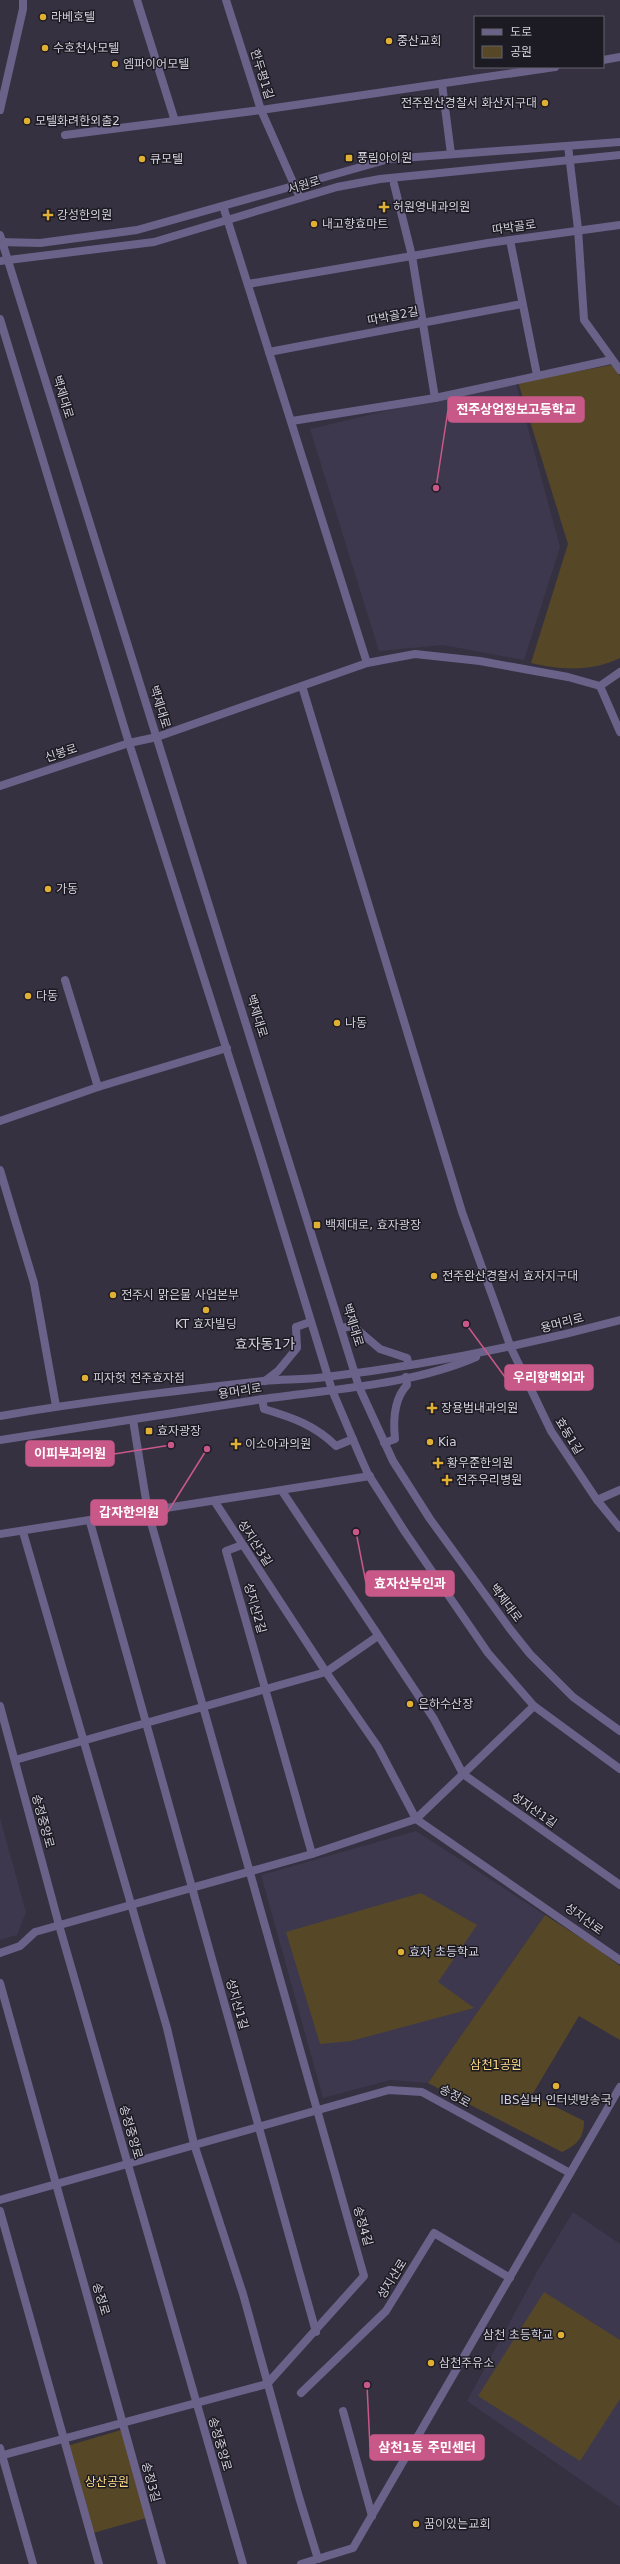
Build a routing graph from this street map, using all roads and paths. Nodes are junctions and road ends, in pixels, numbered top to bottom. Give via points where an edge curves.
1 (23, 0) edge
2 (137, 0) edge
3 (226, 0) edge
4 (620, 57) edge
5 (604, 60) edge
6 (548, 68) edge
7 (442, 84) junction
8 (0, 110) edge
9 (261, 110) junction
10 (175, 121) junction
11 (65, 136) dead end
12 (620, 142) edge
13 (568, 146) junction
14 (452, 154) junction
15 (620, 155) edge
16 (570, 160) junction
17 (394, 184) dead end
18 (293, 185) junction
19 (300, 198) junction
20 (223, 206) junction
21 (228, 221) junction
22 (620, 225) edge
23 (578, 229) junction
24 (1, 240) edge
25 (510, 240) junction
26 (412, 256) junction
27 (4, 260) edge
28 (248, 284) junction
29 (522, 304) junction
30 (0, 319) edge
31 (423, 323) junction
32 (269, 352) junction
33 (611, 360) junction
34 (620, 370) edge
35 (537, 375) junction
36 (435, 398) junction
37 (292, 421) junction
38 (367, 663) junction
39 (620, 672) edge
40 (302, 686) junction
41 (600, 686) junction
42 (620, 732) edge
43 (157, 737) junction
44 (129, 743) junction
45 (0, 786) edge
46 (66, 980) dead end
47 (227, 1048) junction
48 (98, 1087) junction
49 (0, 1121) edge
50 (0, 1170) edge
51 (620, 1320) edge
52 (310, 1322) junction
53 (341, 1328) junction
54 (511, 1348) junction
55 (480, 1355) junction
56 (409, 1365) junction
57 (354, 1373) junction
58 (328, 1377) junction
59 (406, 1377) junction
60 (265, 1381) junction
61 (359, 1386) junction
62 (332, 1390) junction
63 (262, 1399) junction
64 (56, 1406) junction
65 (0, 1416) edge
66 (133, 1420) junction
67 (352, 1439) junction
68 (0, 1440) edge
69 (384, 1443) junction
70 (370, 1476) junction
71 (620, 1490) edge
72 (282, 1491) junction
73 (597, 1500) junction
74 (215, 1502) junction
75 (148, 1512) junction
76 (90, 1522) junction
77 (620, 1528) edge
78 (23, 1532) junction
79 (0, 1534) edge
80 (242, 1545) junction
81 (276, 1596) joint
82 (378, 1636) junction
83 (326, 1672) junction
84 (265, 1689) junction
85 (0, 1706) edge
86 (204, 1706) junction
87 (534, 1706) junction
88 (146, 1722) junction
89 (620, 1731) edge
90 (83, 1740) junction
91 (15, 1760) junction
92 (620, 1770) edge
93 (462, 1774) junction
94 (416, 1819) junction
95 (312, 1854) junction
96 (251, 1871) junction
97 (620, 1884) edge
98 (192, 1888) junction
99 (131, 1905) junction
100 (59, 1924) junction
101 (0, 1953) edge
102 (620, 1960) edge
103 (0, 1983) edge
104 (620, 2087) edge
105 (318, 2110) junction
106 (259, 2127) junction
107 (194, 2144) junction
108 (127, 2164) junction
109 (570, 2173) junction
110 (56, 2184) junction
111 (0, 2200) edge
112 (0, 2211) edge
113 (510, 2278) junction
114 (316, 2332) junction
115 (267, 2384) junction
116 (301, 2394) dead end
117 (196, 2402) junction
118 (343, 2411) dead end
119 (122, 2421) junction
120 (64, 2437) junction
121 (1, 2453) edge
122 (372, 2516) junction
123 (318, 2559) junction
124 (32, 2564) edge
125 (99, 2564) edge
126 (162, 2564) edge
127 (243, 2564) edge
128 (302, 2564) edge

1 - 8 street
2 - 10 street
3 - 9 street, 한두평1길
4 - 5 street
6 - 7 street
7 - 9 street
7 - 14 street
9 - 10 street, 한두평1길
9 - 18 street
10 - 11 street, 한두평1길
12 - 13 street, 서원로
13 - 14 street, 서원로
13 - 16 street
14 - 18 street, 서원로 via 389,159
15 - 16 street, 서원로
16 - 19 street, 서원로 via 380,179 337,187
16 - 23 street
17 - 26 street
18 - 19 street
18 - 20 street, 서원로
19 - 21 street, 서원로
20 - 21 street
20 - 24 street, 서원로 via 137,230 40,243
21 - 27 street, 서원로 via 142,244
21 - 28 street
22 - 23 street, 따박골로
23 - 25 street, 따박골로
23 - 33 street via 584,320
24 - 27 street, 백제대로
25 - 26 street, 따박골로
25 - 29 street
26 - 28 street
26 - 31 street
27 - 43 street, 백제대로
28 - 32 street
29 - 31 street, 따박골2길
29 - 35 street
30 - 44 street
31 - 32 street, 따박골2길
31 - 36 street
32 - 37 street
33 - 34 street
33 - 35 street
35 - 36 street
36 - 37 street
37 - 38 street
38 - 40 street, 신봉로
38 - 41 street, 신봉로 via 415,654 480,661 568,677
39 - 41 street
40 - 43 street, 신봉로
40 - 54 street via 462,1212
41 - 42 street
43 - 44 street, 신봉로
43 - 53 street, 백제대로
44 - 45 street, 신봉로
44 - 47 street
46 - 48 street
47 - 48 street
47 - 52 street
48 - 49 street
50 - 64 street via 34,1283
51 - 54 street, 용머리로
52 - 58 street
52 - 60 street via 296,1327 297,1348 278,1371
53 - 56 street via 353,1326 380,1349 407,1358
53 - 57 street, 백제대로
54 - 55 street, 용머리로
54 - 73 street, 효동1길 via 550,1431
55 - 56 street, 용머리로
55 - 59 street, 용머리로 via 459,1364
56 - 57 street, 용머리로
57 - 58 street, 용머리로
57 - 61 street, 백제대로
58 - 60 street, 용머리로
58 - 62 street
59 - 61 street, 용머리로
59 - 69 street via 407,1385 402,1389 393,1419 395,1439
60 - 64 street, 용머리로
61 - 62 street, 용머리로
61 - 69 street, 백제대로
62 - 63 street, 용머리로
62 - 67 street
63 - 66 street, 용머리로
63 - 67 street via 264,1410 298,1419 326,1436 336,1446
64 - 65 street, 용머리로
66 - 68 street, 용머리로
66 - 75 street
67 - 70 street
69 - 89 street, 백제대로 via 430,1519 530,1654 573,1697
70 - 72 street
70 - 87 street via 443,1591 488,1653
71 - 73 street
72 - 74 street
72 - 82 street
73 - 77 street, 효동1길
74 - 75 street
74 - 80 street, 성지산3길
75 - 76 street
75 - 86 street
76 - 78 street
76 - 88 street
78 - 79 street
78 - 90 street
80 - 81 street, 성지산3길
80 - 84 street, 성지산2길 via 226,1551
81 - 83 street, 성지산2길
82 - 83 street
82 - 93 street, 성지산1길 via 434,1719
83 - 84 street
83 - 94 street, 성지산2길 via 378,1747
84 - 86 street
84 - 95 street, 성지산2길
85 - 91 street, 송정중앙로
86 - 88 street
86 - 96 street
87 - 92 street
87 - 93 street
88 - 90 street
88 - 98 street, 성지산1길
90 - 91 street
90 - 99 street
91 - 100 street, 송정중앙로
93 - 94 street
93 - 97 street, 성지산1길
94 - 95 street
94 - 102 street, 성지산로
95 - 96 street
96 - 98 street
96 - 105 street
98 - 99 street
98 - 106 street, 성지산1길
99 - 100 street
99 - 107 street via 167,2028
100 - 101 street via 35,1932 20,1946
100 - 108 street, 송정중앙로
103 - 110 street, 송정로
104 - 109 street
105 - 106 street, 송정로
105 - 109 street, 송정로 via 389,2090 422,2092
105 - 114 street, 송정4길 via 364,2276
106 - 107 street, 송정로
106 - 114 street
107 - 108 street, 송정로
107 - 115 street via 243,2294
108 - 110 street, 송정로
108 - 117 street, 송정중앙로
109 - 113 street
110 - 111 street, 송정로
110 - 119 street, 송정로
112 - 120 street
113 - 116 street, 성지산로 via 434,2233 386,2311
113 - 122 street
114 - 115 street, 송정4길
115 - 117 street
115 - 123 street
117 - 119 street
117 - 127 street, 송정중앙로
118 - 122 street
119 - 120 street
119 - 126 street, 송정3길
120 - 121 street
120 - 125 street
121 - 124 street
122 - 123 street via 353,2548
123 - 128 street

